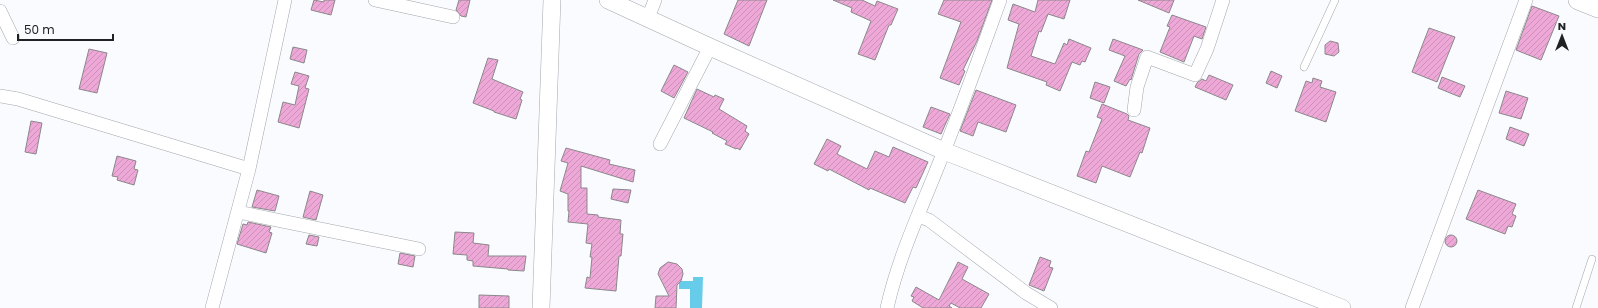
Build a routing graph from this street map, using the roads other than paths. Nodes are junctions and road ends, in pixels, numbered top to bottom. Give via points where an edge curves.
1 (285, 0) edge
2 (375, 0) edge
3 (552, 0) edge
4 (608, 0) edge
5 (655, 0) edge
6 (1000, 0) edge
7 (1223, 0) edge
8 (1335, 0) edge
9 (1526, 0) edge
10 (0, 11) edge
11 (453, 17) dead end
12 (648, 18) junction
13 (13, 38) dead end
14 (710, 47) junction
15 (1304, 67) dead end
16 (0, 96) edge
17 (1134, 110) dead end
18 (660, 144) dead end
19 (944, 151) junction
20 (249, 169) junction
21 (238, 212) junction
22 (918, 216) junction
23 (419, 249) dead end
24 (1592, 259) dead end
25 (212, 308) edge
26 (541, 308) edge
27 (887, 308) edge
28 (1051, 308) edge
29 (1342, 308) edge
30 (1412, 308) edge
31 (1576, 308) edge

1 - 20 street
2 - 11 street
3 - 26 street
4 - 12 street
5 - 12 street
6 - 19 street
7 - 17 street via 1207,49 1195,75 1147,57 1136,87
8 - 15 lane
9 - 30 street
10 - 13 street
12 - 14 street
14 - 18 street
14 - 19 street
16 - 20 street via 18,99
19 - 22 street
19 - 29 street
20 - 21 street
21 - 23 street
21 - 25 street
22 - 27 street via 899,264
22 - 28 street via 929,220 1026,293
24 - 31 lane

